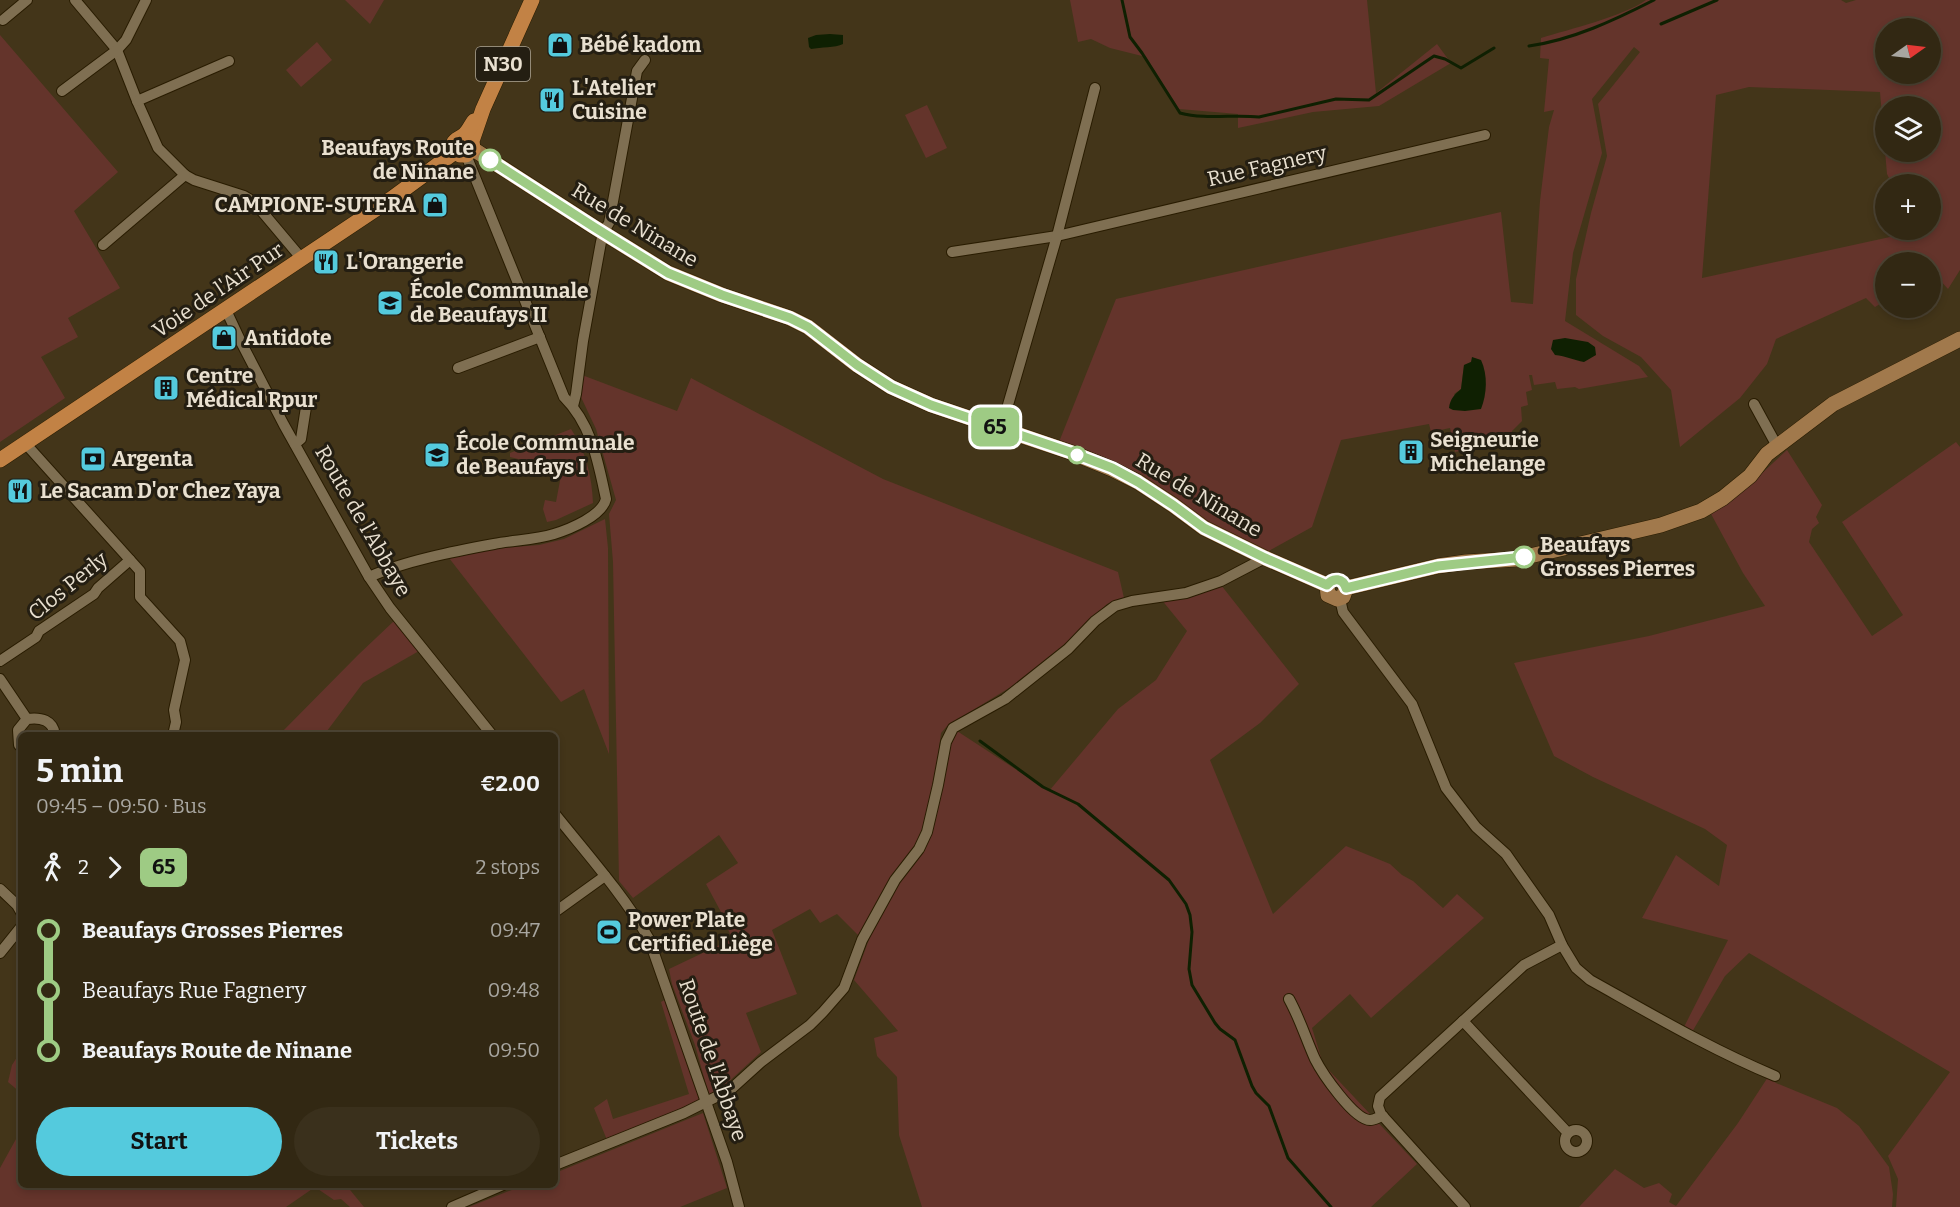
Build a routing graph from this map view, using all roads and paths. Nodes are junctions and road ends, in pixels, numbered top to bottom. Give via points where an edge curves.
1 (27, 0) edge
2 (75, 0) edge
3 (146, 0) edge
4 (532, 0) edge
5 (3, 20) dead end
6 (117, 50) junction
7 (229, 60) dead end
8 (645, 60) dead end
9 (1095, 88) dead end
10 (62, 91) dead end
11 (136, 101) junction
12 (1485, 135) dead end
13 (466, 147) junction
14 (185, 175) junction
15 (603, 233) junction
16 (1057, 236) junction
17 (103, 245) dead end
18 (952, 252) dead end
19 (302, 259) junction
20 (226, 310) junction
21 (540, 337) junction
22 (1960, 339) edge
23 (458, 368) dead end
24 (1754, 404) dead end
25 (573, 406) junction
26 (306, 407) dead end
27 (1001, 429) junction
28 (25, 443) junction
29 (295, 444) junction
30 (1777, 446) junction
31 (0, 460) edge
32 (1265, 558) junction
33 (130, 560) junction
34 (369, 577) junction
35 (1343, 593) junction
36 (0, 661) edge
37 (0, 679) edge
38 (27, 719) junction
39 (18, 732) edge
40 (54, 732) edge
41 (174, 732) edge
42 (490, 732) edge
43 (558, 818) edge
44 (605, 876) junction
45 (0, 889) edge
46 (18, 908) edge
47 (558, 910) edge
48 (18, 931) edge
49 (1562, 945) junction
50 (0, 953) edge
51 (1290, 999) dead end
52 (1463, 1021) junction
53 (1775, 1076) dead end
54 (707, 1103) junction
55 (1383, 1116) junction
56 (1568, 1133) dead end
57 (558, 1164) edge
58 (496, 1188) edge
59 (452, 1207) edge
60 (739, 1207) edge
61 (1466, 1207) edge

1 - 5 street
2 - 6 street
3 - 6 street
4 - 13 main road, N30
6 - 10 street
6 - 11 street
7 - 11 street
8 - 15 street via 637,71 609,223
9 - 16 street
11 - 14 street via 158,148
12 - 16 street, Rue Fagnery
13 - 15 street, Rue de Ninane
13 - 19 main road, Voie de l'Air Pur
13 - 21 street
14 - 17 street
14 - 19 street via 254,202
15 - 25 street
15 - 27 street, Rue de Ninane via 668,273 808,327 891,387
16 - 18 street, Rue Fagnery
16 - 27 street
19 - 20 main road, Voie de l'Air Pur
20 - 28 main road, Voie de l'Air Pur
20 - 29 street, Route de l'Abbaye
21 - 23 street
21 - 25 street via 564,397
22 - 30 street via 1833,404
24 - 30 street
25 - 34 street via 596,452 606,499 600,511 555,534 454,553 385,569
26 - 29 street via 301,440
27 - 32 street, Rue de Ninane via 1112,468 1204,528
28 - 31 main road, Voie de l'Air Pur
28 - 33 street, Clos Perly
29 - 34 street, Route de l'Abbaye
30 - 35 street via 1723,498 1679,519 1517,559 1438,566
32 - 35 street, Rue de Ninane via 1327,585 1328,595 1333,599
32 - 54 street via 1221,581 1186,593 1115,606 1005,699 953,728 946,742 927,832 868,928 844,988 810,1025 730,1090
33 - 36 street, Clos Perly via 94,594
33 - 41 street, Clos Perly via 140,571 140,597 180,641 185,660 174,710
34 - 42 street, Route de l'Abbaye
35 - 49 street via 1342,612 1412,704 1446,788 1476,827 1506,854 1549,915
37 - 38 street
38 - 39 street
38 - 40 street via 46,720
43 - 44 street, Route de l'Abbaye
44 - 47 street
44 - 54 street, Route de l'Abbaye via 652,945
45 - 46 street
48 - 50 street
49 - 52 street via 1524,965
49 - 53 street via 1576,968 1590,980 1712,1048
51 - 55 street via 1316,1060 1346,1102 1358,1116 1369,1120
52 - 55 street via 1380,1097 1378,1106
52 - 56 street
54 - 57 street
54 - 60 street, Route de l'Abbaye
55 - 61 street
58 - 59 street

